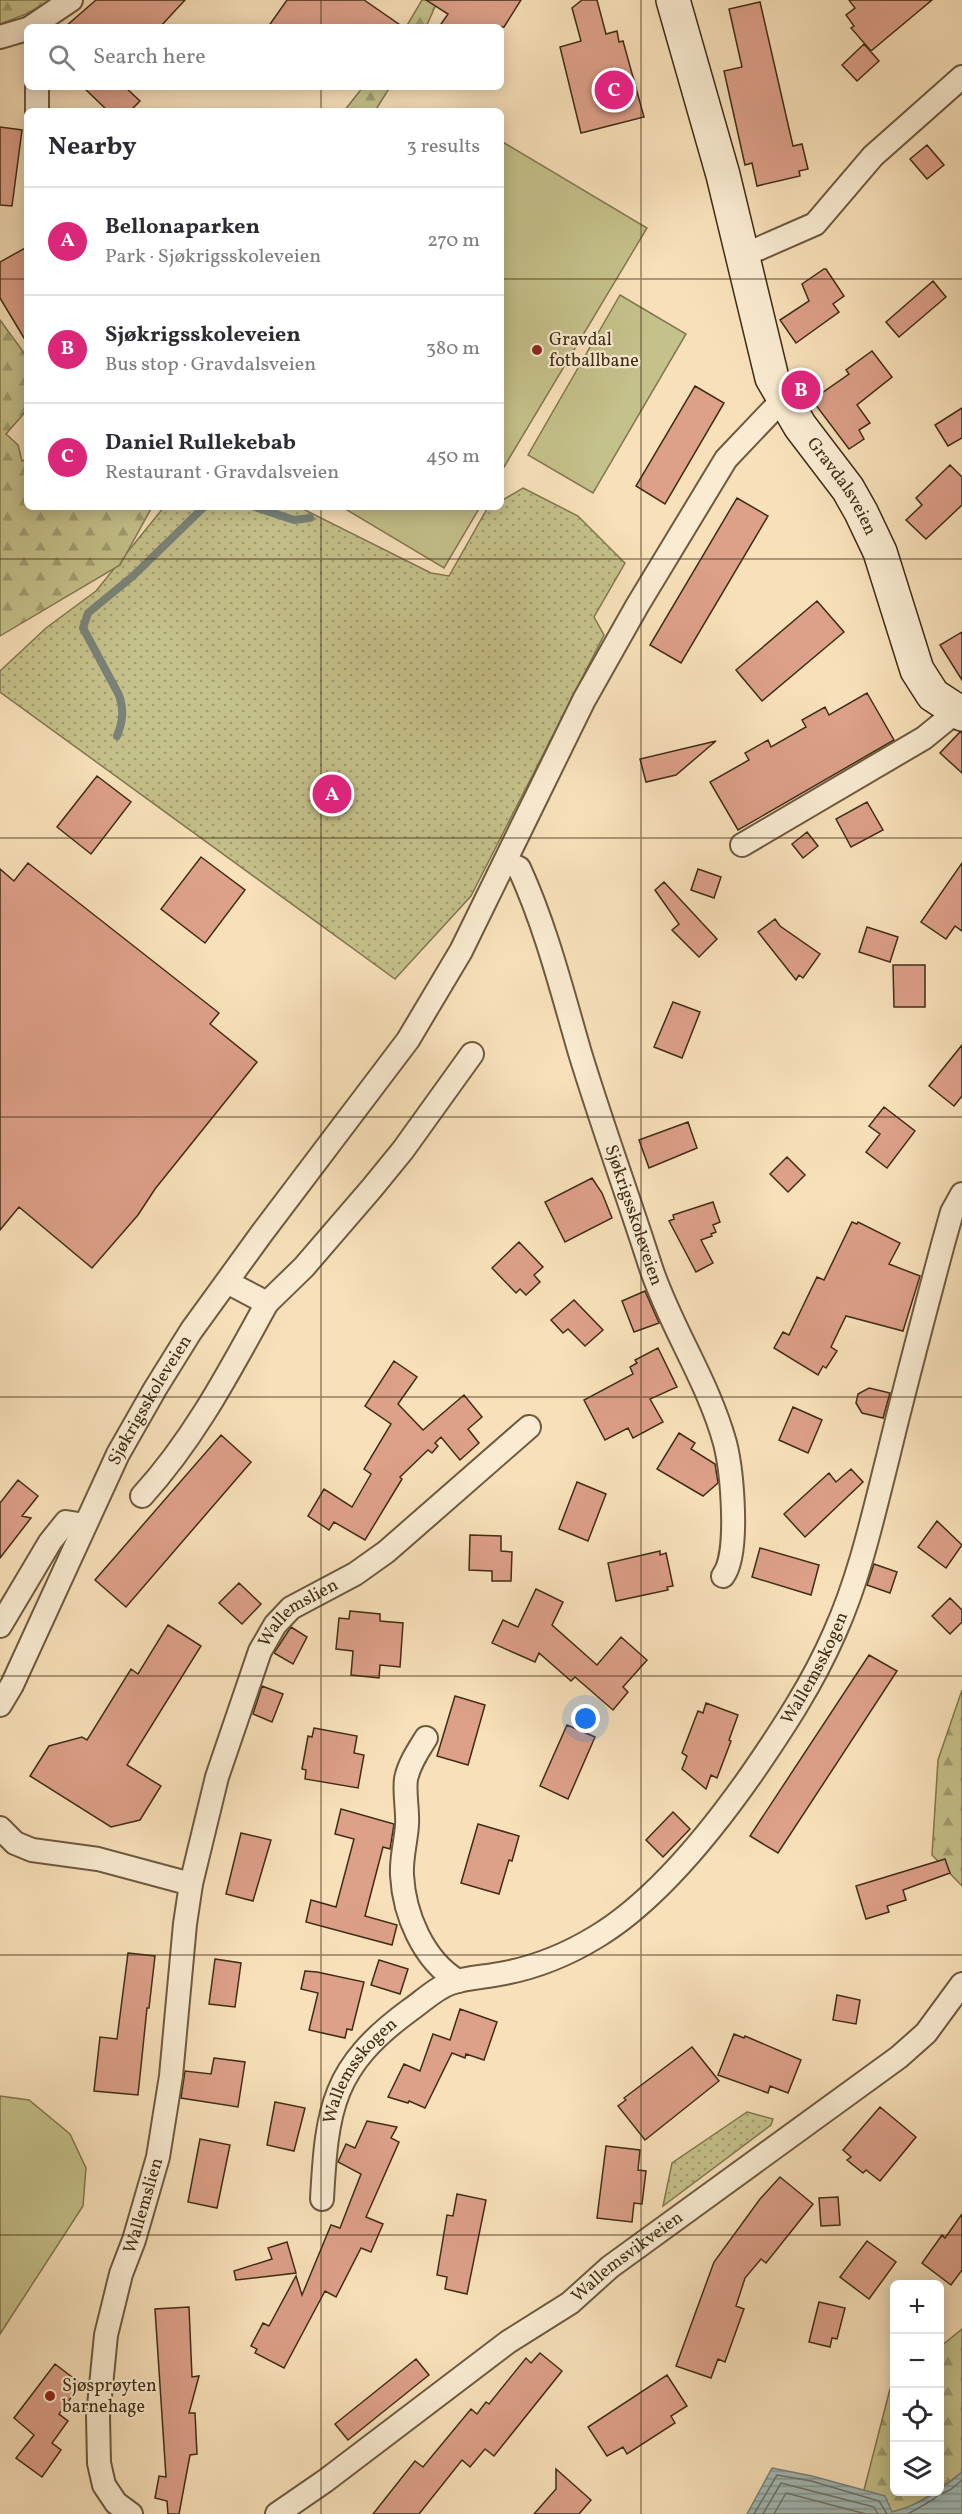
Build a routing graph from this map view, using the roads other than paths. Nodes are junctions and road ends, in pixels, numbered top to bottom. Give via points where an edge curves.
1 (71, 0) edge
2 (673, 0) edge
3 (35, 24) edge
4 (24, 30) edge
5 (0, 37) edge
6 (962, 76) edge
7 (37, 90) edge
8 (37, 108) edge
9 (742, 256) junction
10 (783, 399) junction
11 (959, 710) edge
12 (742, 845) dead end
13 (505, 862) junction
14 (472, 1054) dead end
15 (962, 1194) edge
16 (227, 1282) junction
17 (267, 1303) junction
18 (528, 1427) dead end
19 (142, 1496) dead end
20 (85, 1525) junction
21 (723, 1576) dead end
22 (0, 1626) edge
23 (0, 1705) edge
24 (426, 1738) dead end
25 (0, 1828) edge
26 (191, 1884) junction
27 (458, 1981) junction
28 (962, 1984) edge
29 (322, 2199) dead end
30 (284, 2508) edge
31 (131, 2514) edge
32 (269, 2514) edge

1 - 3 street
2 - 9 main road, Gravdalsveien
4 - 5 street
6 - 9 street via 873,156 815,224
7 - 8 street
9 - 10 main road, Gravdalsveien via 762,346
10 - 11 main road, Gravdalsveien via 861,512 880,552 917,670 933,695
10 - 13 street, Sjøkrigsskoleveien via 726,459 696,505 598,674
11 - 12 street, Gravdalsveien via 924,738
13 - 16 street, Sjøkrigsskoleveien via 461,951 408,1040
13 - 21 street, Sjøkrigsskoleveien via 519,868 529,891 652,1269 725,1444 733,1487 732,1558
14 - 17 street via 372,1188 298,1274
15 - 27 street, Wallemsskogen via 943,1244 857,1576 822,1661 788,1720 750,1777 694,1847 655,1890 620,1920 598,1936 550,1959 506,1973
16 - 17 street
16 - 20 street, Sjøkrigsskoleveien via 154,1389
17 - 19 street via 179,1453
18 - 26 street, Wallemslien via 386,1552 355,1574 291,1608 275,1624 260,1651 217,1777
20 - 22 street via 66,1522
20 - 23 street, Sjøkrigsskoleveien
24 - 27 street via 413,1758 406,1780 408,1810 402,1874 405,1904 426,1949
25 - 26 street via 15,1843 32,1850 98,1859
26 - 31 street, Wallemslien via 164,2125 148,2197 112,2303 105,2336 98,2416 99,2463 104,2485 116,2503
27 - 29 street, Wallemsskogen via 444,1985 389,2025 346,2074 333,2101 324,2151
28 - 30 street, Wallemsvikveien via 926,2033 899,2057 610,2267 570,2302 508,2342
30 - 32 street

